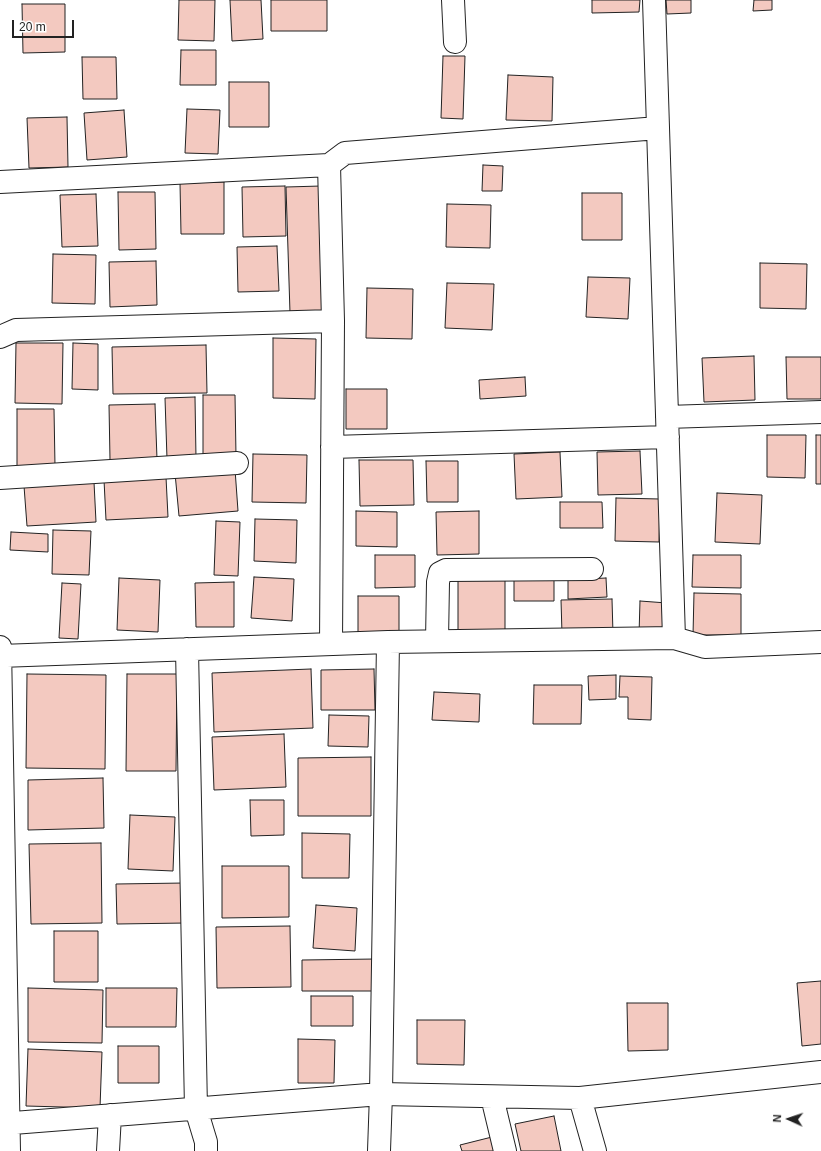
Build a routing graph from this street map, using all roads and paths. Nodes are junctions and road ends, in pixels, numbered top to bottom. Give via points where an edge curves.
1 (453, 0) edge
2 (654, 0) edge
3 (455, 42) dead end
4 (658, 128) junction
5 (329, 165) junction
6 (0, 182) edge
7 (333, 321) junction
8 (0, 337) edge
9 (821, 412) edge
10 (667, 427) junction
11 (332, 447) junction
12 (237, 463) dead end
13 (0, 478) edge
14 (592, 569) dead end
15 (674, 638) junction
16 (388, 642) junction
17 (436, 642) junction
18 (821, 642) edge
19 (331, 644) junction
20 (0, 647) edge
21 (187, 649) junction
22 (0, 656) edge
23 (2, 824) edge
24 (2, 937) edge
25 (821, 1072) edge
26 (381, 1094) junction
27 (492, 1097) junction
28 (580, 1098) junction
29 (196, 1109) junction
30 (110, 1115) junction
31 (4, 1123) edge
32 (9, 1151) edge
33 (108, 1151) edge
34 (206, 1151) edge
35 (379, 1151) edge
36 (506, 1151) edge
37 (595, 1151) edge

1 - 3 street
2 - 4 street
4 - 5 street via 345,153
4 - 10 street
5 - 6 street
5 - 7 street
7 - 8 street via 16,330
7 - 11 street
9 - 10 street
10 - 11 street
10 - 15 street
11 - 19 street
12 - 13 street
14 - 17 street via 446,570 440,573 438,582
15 - 17 street
15 - 18 street via 705,647
16 - 17 street
16 - 19 street
16 - 26 street
19 - 21 street
20 - 22 street
21 - 22 street
21 - 29 street
22 - 23 street
23 - 24 street
24 - 31 street
25 - 28 street
26 - 27 street
26 - 29 street
26 - 35 street
27 - 28 street
27 - 36 street
28 - 37 street
29 - 30 street
29 - 34 street via 206,1142
30 - 31 street
30 - 33 street
31 - 32 street

